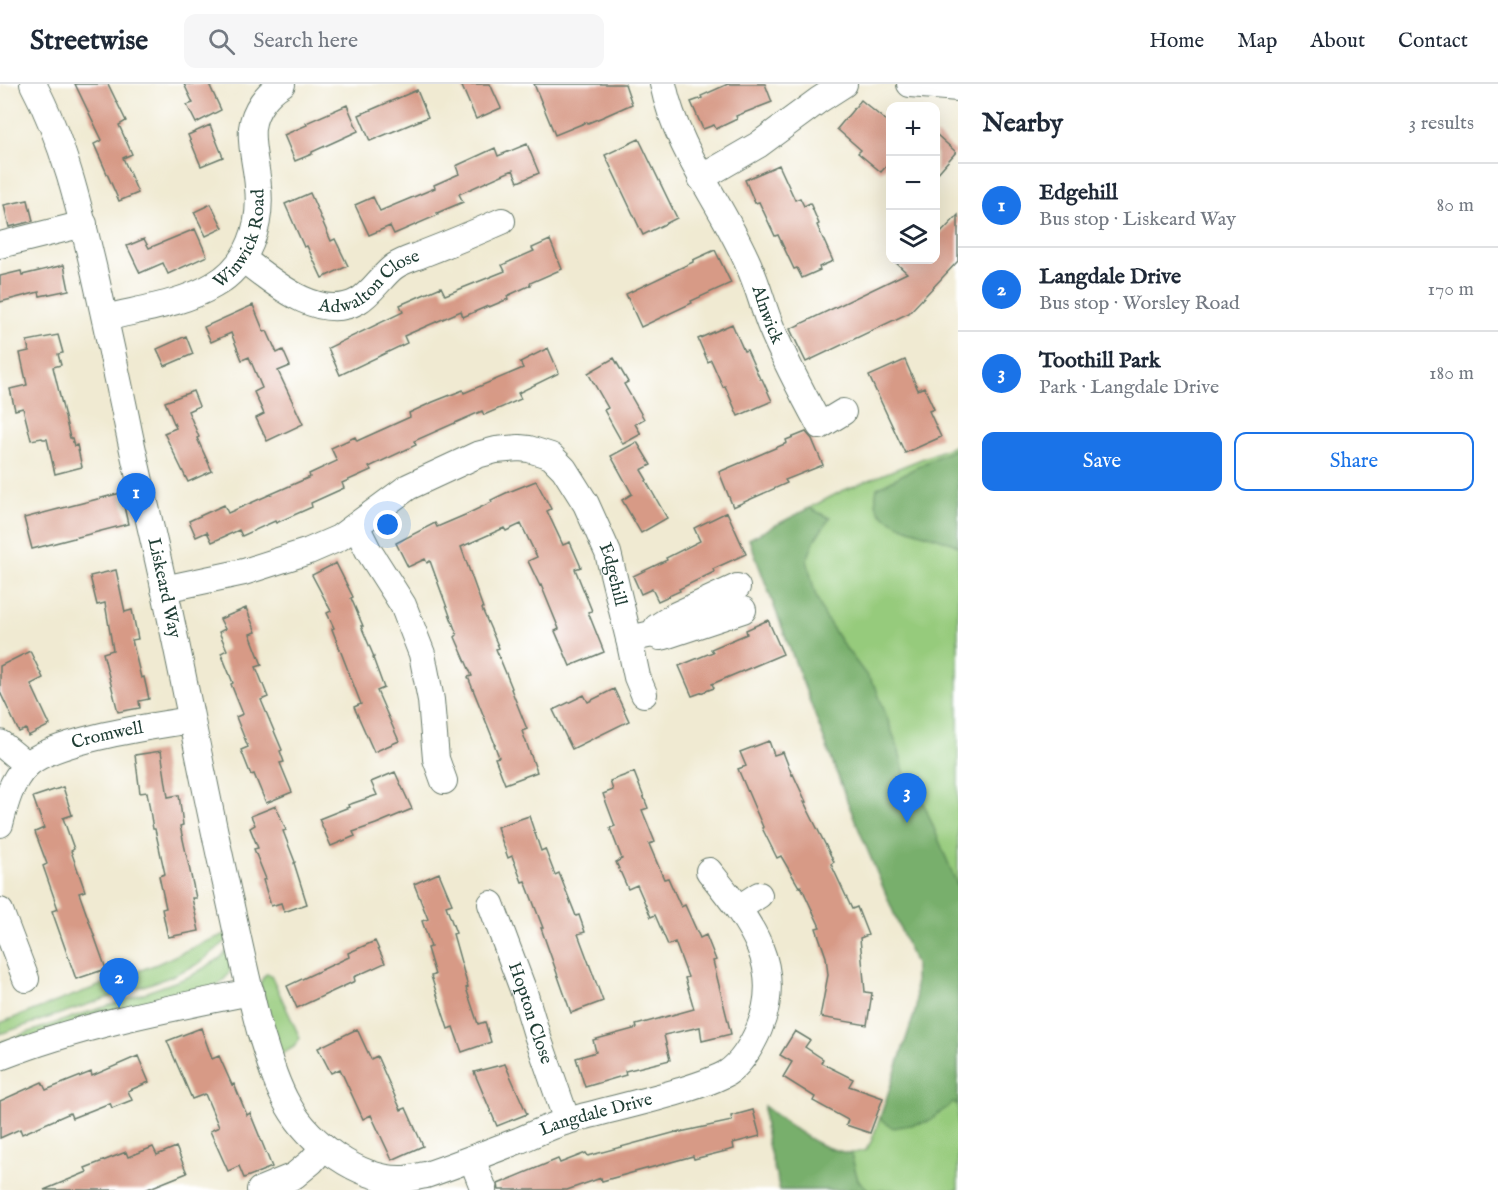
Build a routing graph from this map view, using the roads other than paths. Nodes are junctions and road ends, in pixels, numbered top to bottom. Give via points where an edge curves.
1 (33, 84) edge
2 (282, 84) edge
3 (663, 84) edge
4 (844, 84) edge
5 (910, 84) edge
6 (958, 88) edge
7 (701, 178) junction
8 (502, 221) dead end
9 (84, 224) junction
10 (0, 245) edge
11 (243, 259) junction
12 (105, 318) junction
13 (843, 412) dead end
14 (356, 526) junction
15 (165, 589) junction
16 (740, 599) dead end
17 (640, 636) junction
18 (644, 694) dead end
19 (191, 720) junction
20 (0, 743) edge
21 (27, 765) junction
22 (444, 782) dead end
23 (0, 824) edge
24 (709, 871) dead end
25 (491, 904) dead end
26 (0, 911) edge
27 (26, 979) dead end
28 (251, 992) junction
29 (0, 1057) edge
30 (567, 1121) junction
31 (324, 1147) junction
32 (472, 1159) junction
33 (260, 1190) edge
34 (484, 1190) edge

1 - 9 street, Liskeard Way via 63,154
2 - 11 street, Winwick Road via 267,96 254,119 252,142 259,209
3 - 7 street, Alnwick via 671,115
4 - 7 street via 759,145
5 - 6 street
7 - 13 street, Alnwick via 749,266 790,371 820,426
8 - 11 street, Adwalton Close via 395,266 359,300 346,306 321,305 300,298
9 - 10 street
9 - 12 street, Liskeard Way
11 - 12 street, Winwick Road via 226,277 201,292
12 - 15 street, Liskeard Way
14 - 15 street, Edgehill via 339,538 278,561
14 - 17 street, Edgehill via 408,488 477,455 519,448 551,456 576,485 586,504
14 - 22 street via 403,605 422,654 445,741 436,759
15 - 19 street, Liskeard Way
16 - 17 street via 665,636
17 - 18 street, Edgehill via 637,677
19 - 21 street, Cromwell via 80,742
19 - 28 street, Liskeard Way
20 - 21 street
21 - 23 street, Cromwell via 8,797
24 - 30 street, Langdale Drive via 749,902 750,925 768,975 764,1018 754,1040 728,1072 708,1082
25 - 30 street, Hopton Close
26 - 27 street
28 - 29 street via 108,1022
28 - 31 street, Langdale Drive via 279,1088 304,1127
30 - 32 street, Langdale Drive
31 - 32 street, Langdale Drive via 363,1171 402,1179
31 - 33 street via 294,1176
32 - 34 street

